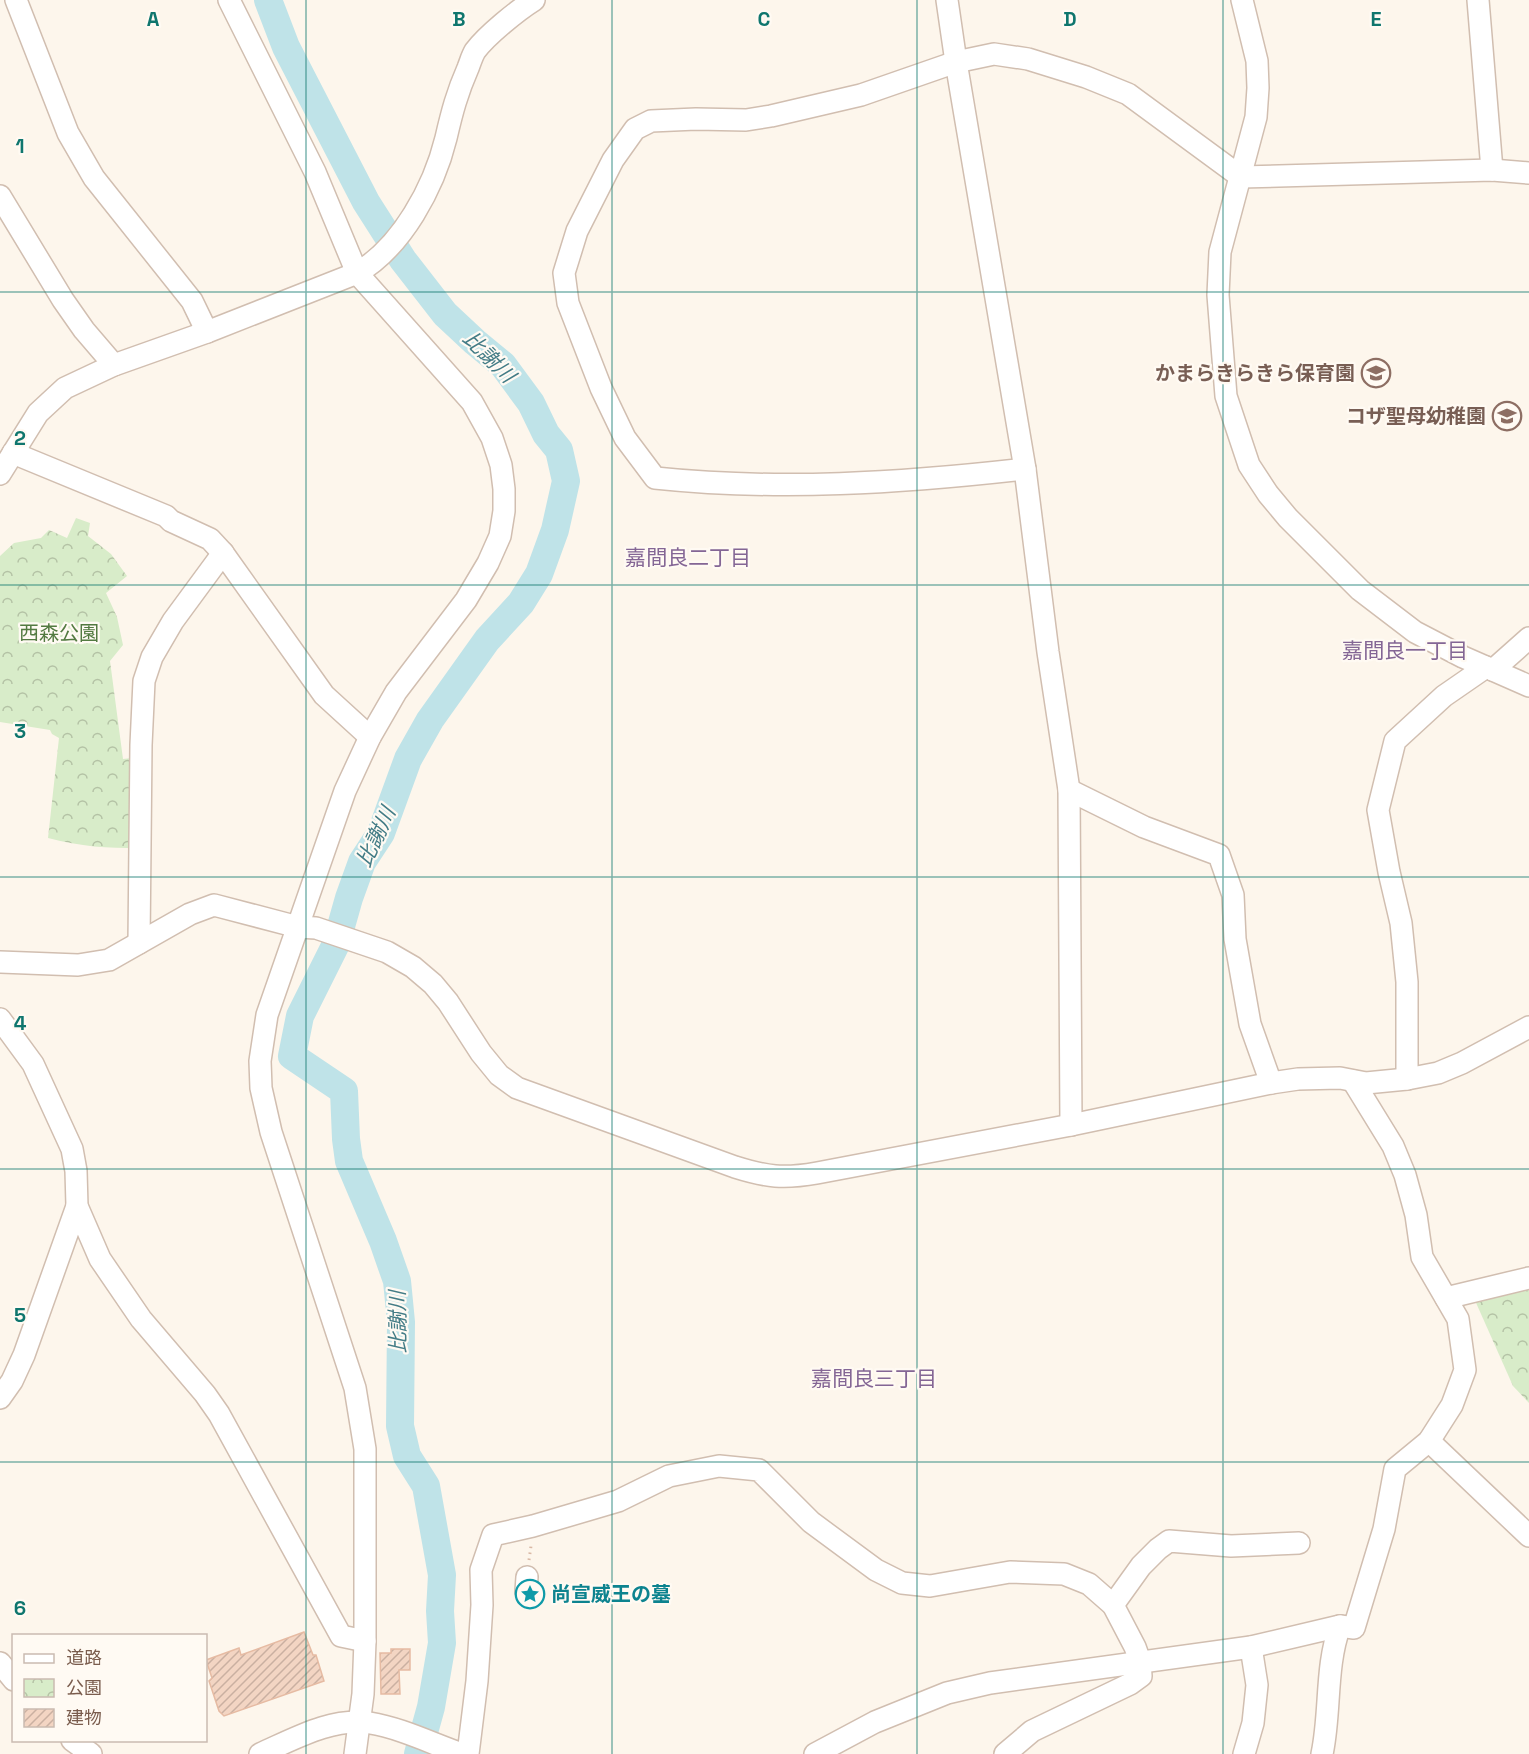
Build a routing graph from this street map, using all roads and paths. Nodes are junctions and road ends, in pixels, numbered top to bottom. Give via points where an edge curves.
1 (16, 0) edge
2 (229, 0) edge
3 (534, 0) edge
4 (947, 0) edge
5 (1242, 0) edge
6 (1478, 0) edge
7 (956, 62) junction
8 (1492, 171) junction
9 (1529, 173) edge
10 (1241, 177) junction
11 (0, 196) edge
12 (364, 269) junction
13 (207, 332) junction
14 (114, 365) junction
15 (14, 453) junction
16 (1025, 469) junction
17 (0, 474) edge
18 (224, 553) junction
19 (1529, 638) edge
20 (1490, 668) junction
21 (1529, 686) edge
22 (370, 738) junction
23 (1069, 790) junction
24 (307, 928) junction
25 (139, 943) junction
26 (0, 962) edge
27 (0, 1019) edge
28 (1529, 1027) edge
29 (1407, 1079) junction
30 (1353, 1081) junction
31 (1271, 1083) junction
32 (1071, 1125) junction
33 (77, 1206) junction
34 (1529, 1278) edge
35 (1446, 1298) junction
36 (0, 1398) edge
37 (1430, 1441) junction
38 (533, 1526) junction
39 (1529, 1536) edge
40 (1299, 1543) dead end
41 (527, 1584) dead end
42 (1113, 1605) junction
43 (1340, 1626) junction
44 (365, 1641) junction
45 (1251, 1647) junction
46 (1140, 1661) junction
47 (0, 1663) edge
48 (12, 1678) edge
49 (359, 1722) junction
50 (75, 1742) edge
51 (831, 1750) edge
52 (453, 1751) edge
53 (91, 1754) edge
54 (260, 1754) edge
55 (356, 1754) edge
56 (468, 1754) edge
57 (1005, 1754) edge
58 (1244, 1754) edge
59 (1322, 1754) edge

1 - 13 street via 68,133 89,169 192,301
2 - 12 street
3 - 12 street via 517,10 475,51 455,99 437,170 397,238
4 - 7 street
5 - 10 street via 1257,61 1258,88 1256,117
6 - 8 street
7 - 10 street via 994,54 1028,59 1086,77 1128,94
7 - 16 street
7 - 16 street via 861,95 771,116 651,121 635,129 613,160 577,231 564,273 568,303 625,438 655,478 784,485 942,478
8 - 9 street
8 - 10 street
10 - 20 street via 1220,252 1218,295 1226,396 1249,465 1288,518 1360,590 1415,632
11 - 14 street via 69,308
12 - 13 street
12 - 22 street via 471,402 492,438 504,489 500,536 488,563 466,600 396,692
13 - 14 street
14 - 15 street via 65,388 38,413
15 - 17 street
15 - 18 street via 166,516 210,539
16 - 23 street
18 - 22 street via 324,695
18 - 25 street via 173,621 152,657 144,681
19 - 20 street
20 - 21 street
20 - 29 street via 1444,696 1395,741 1378,810 1401,922 1407,982
22 - 24 street via 345,791
23 - 31 street via 1144,827 1219,855 1233,895 1235,939 1250,1024
23 - 32 street
24 - 25 street via 214,905
24 - 32 street via 387,952 413,967 448,1002 498,1075 518,1088 764,1176 805,1175
24 - 44 street via 267,1015 260,1061 261,1088 271,1132 355,1388 365,1449
25 - 26 street via 109,960 94,963
27 - 33 street via 33,1064 72,1149
28 - 29 street via 1462,1063
29 - 30 street
30 - 31 street via 1298,1079
30 - 35 street via 1393,1146 1416,1215 1422,1257
31 - 32 street
33 - 36 street via 24,1355
33 - 44 street via 100,1258 122,1293 219,1414 341,1636
34 - 35 street
35 - 37 street via 1458,1319 1465,1370 1452,1405
37 - 39 street
37 - 43 street via 1395,1469 1384,1529 1354,1628
38 - 41 path
38 - 42 street via 618,1501 669,1476 719,1466 759,1470 812,1522 876,1570 902,1583 930,1586 1010,1572 1064,1574 1089,1584
38 - 56 street via 493,1535 485,1554
40 - 42 street via 1231,1546 1169,1541 1141,1566
42 - 46 street
43 - 45 street
43 - 59 street via 1333,1646
44 - 49 street
45 - 46 street
45 - 58 street via 1257,1685
46 - 51 street via 947,1693 875,1722
46 - 57 street via 1141,1676 1130,1684 1032,1731
47 - 48 street
49 - 52 street
49 - 54 street via 322,1728
49 - 55 street
50 - 53 street

